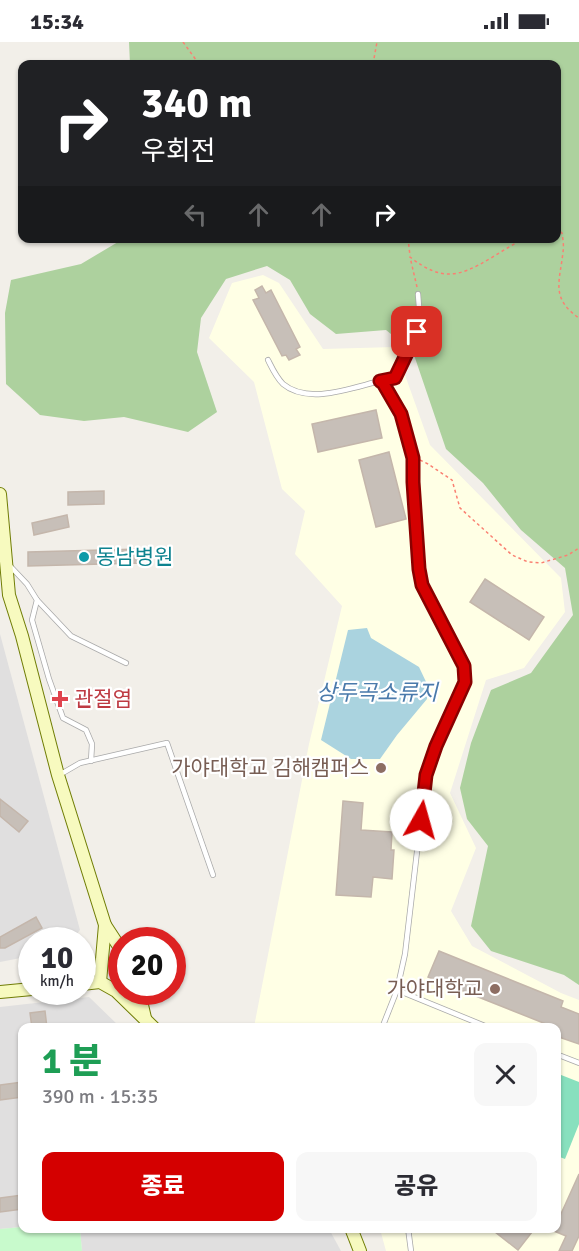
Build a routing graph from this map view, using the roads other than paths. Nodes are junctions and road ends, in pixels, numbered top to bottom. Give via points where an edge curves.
1 (418, 294) road end
2 (268, 360) dead end
3 (380, 381) junction
4 (0, 494) edge
5 (6, 561) junction
6 (37, 600) junction
7 (126, 663) dead end
8 (91, 760) junction
9 (58, 775) junction
10 (213, 875) dead end
11 (105, 925) junction
12 (108, 930) edge
13 (96, 982) edge
14 (100, 982) junction
15 (18, 990) edge
16 (397, 990) junction
17 (0, 992) edge
18 (143, 1005) edge
19 (149, 1023) edge
20 (150, 1023) edge
21 (384, 1023) edge
22 (478, 1023) edge
23 (561, 1056) edge
24 (579, 1063) edge
25 (353, 1233) edge
26 (409, 1233) edge
27 (360, 1251) edge
28 (411, 1251) edge

1 - 3 lane via 417,332 395,378
2 - 3 lane via 282,383 311,395
3 - 16 lane via 401,414 413,458 422,585 464,666 465,682 426,775 405,954
4 - 5 street
5 - 6 lane
5 - 9 street via 9,595
6 - 7 lane via 71,636
6 - 8 lane via 32,620 49,679 63,718 86,730 92,744
8 - 9 lane
8 - 10 lane via 167,743
9 - 11 street
11 - 12 street
11 - 14 street
13 - 14 street
14 - 19 street via 116,991
15 - 17 street
16 - 21 lane
16 - 22 lane
18 - 20 street
23 - 24 lane
25 - 27 street
26 - 28 lane

